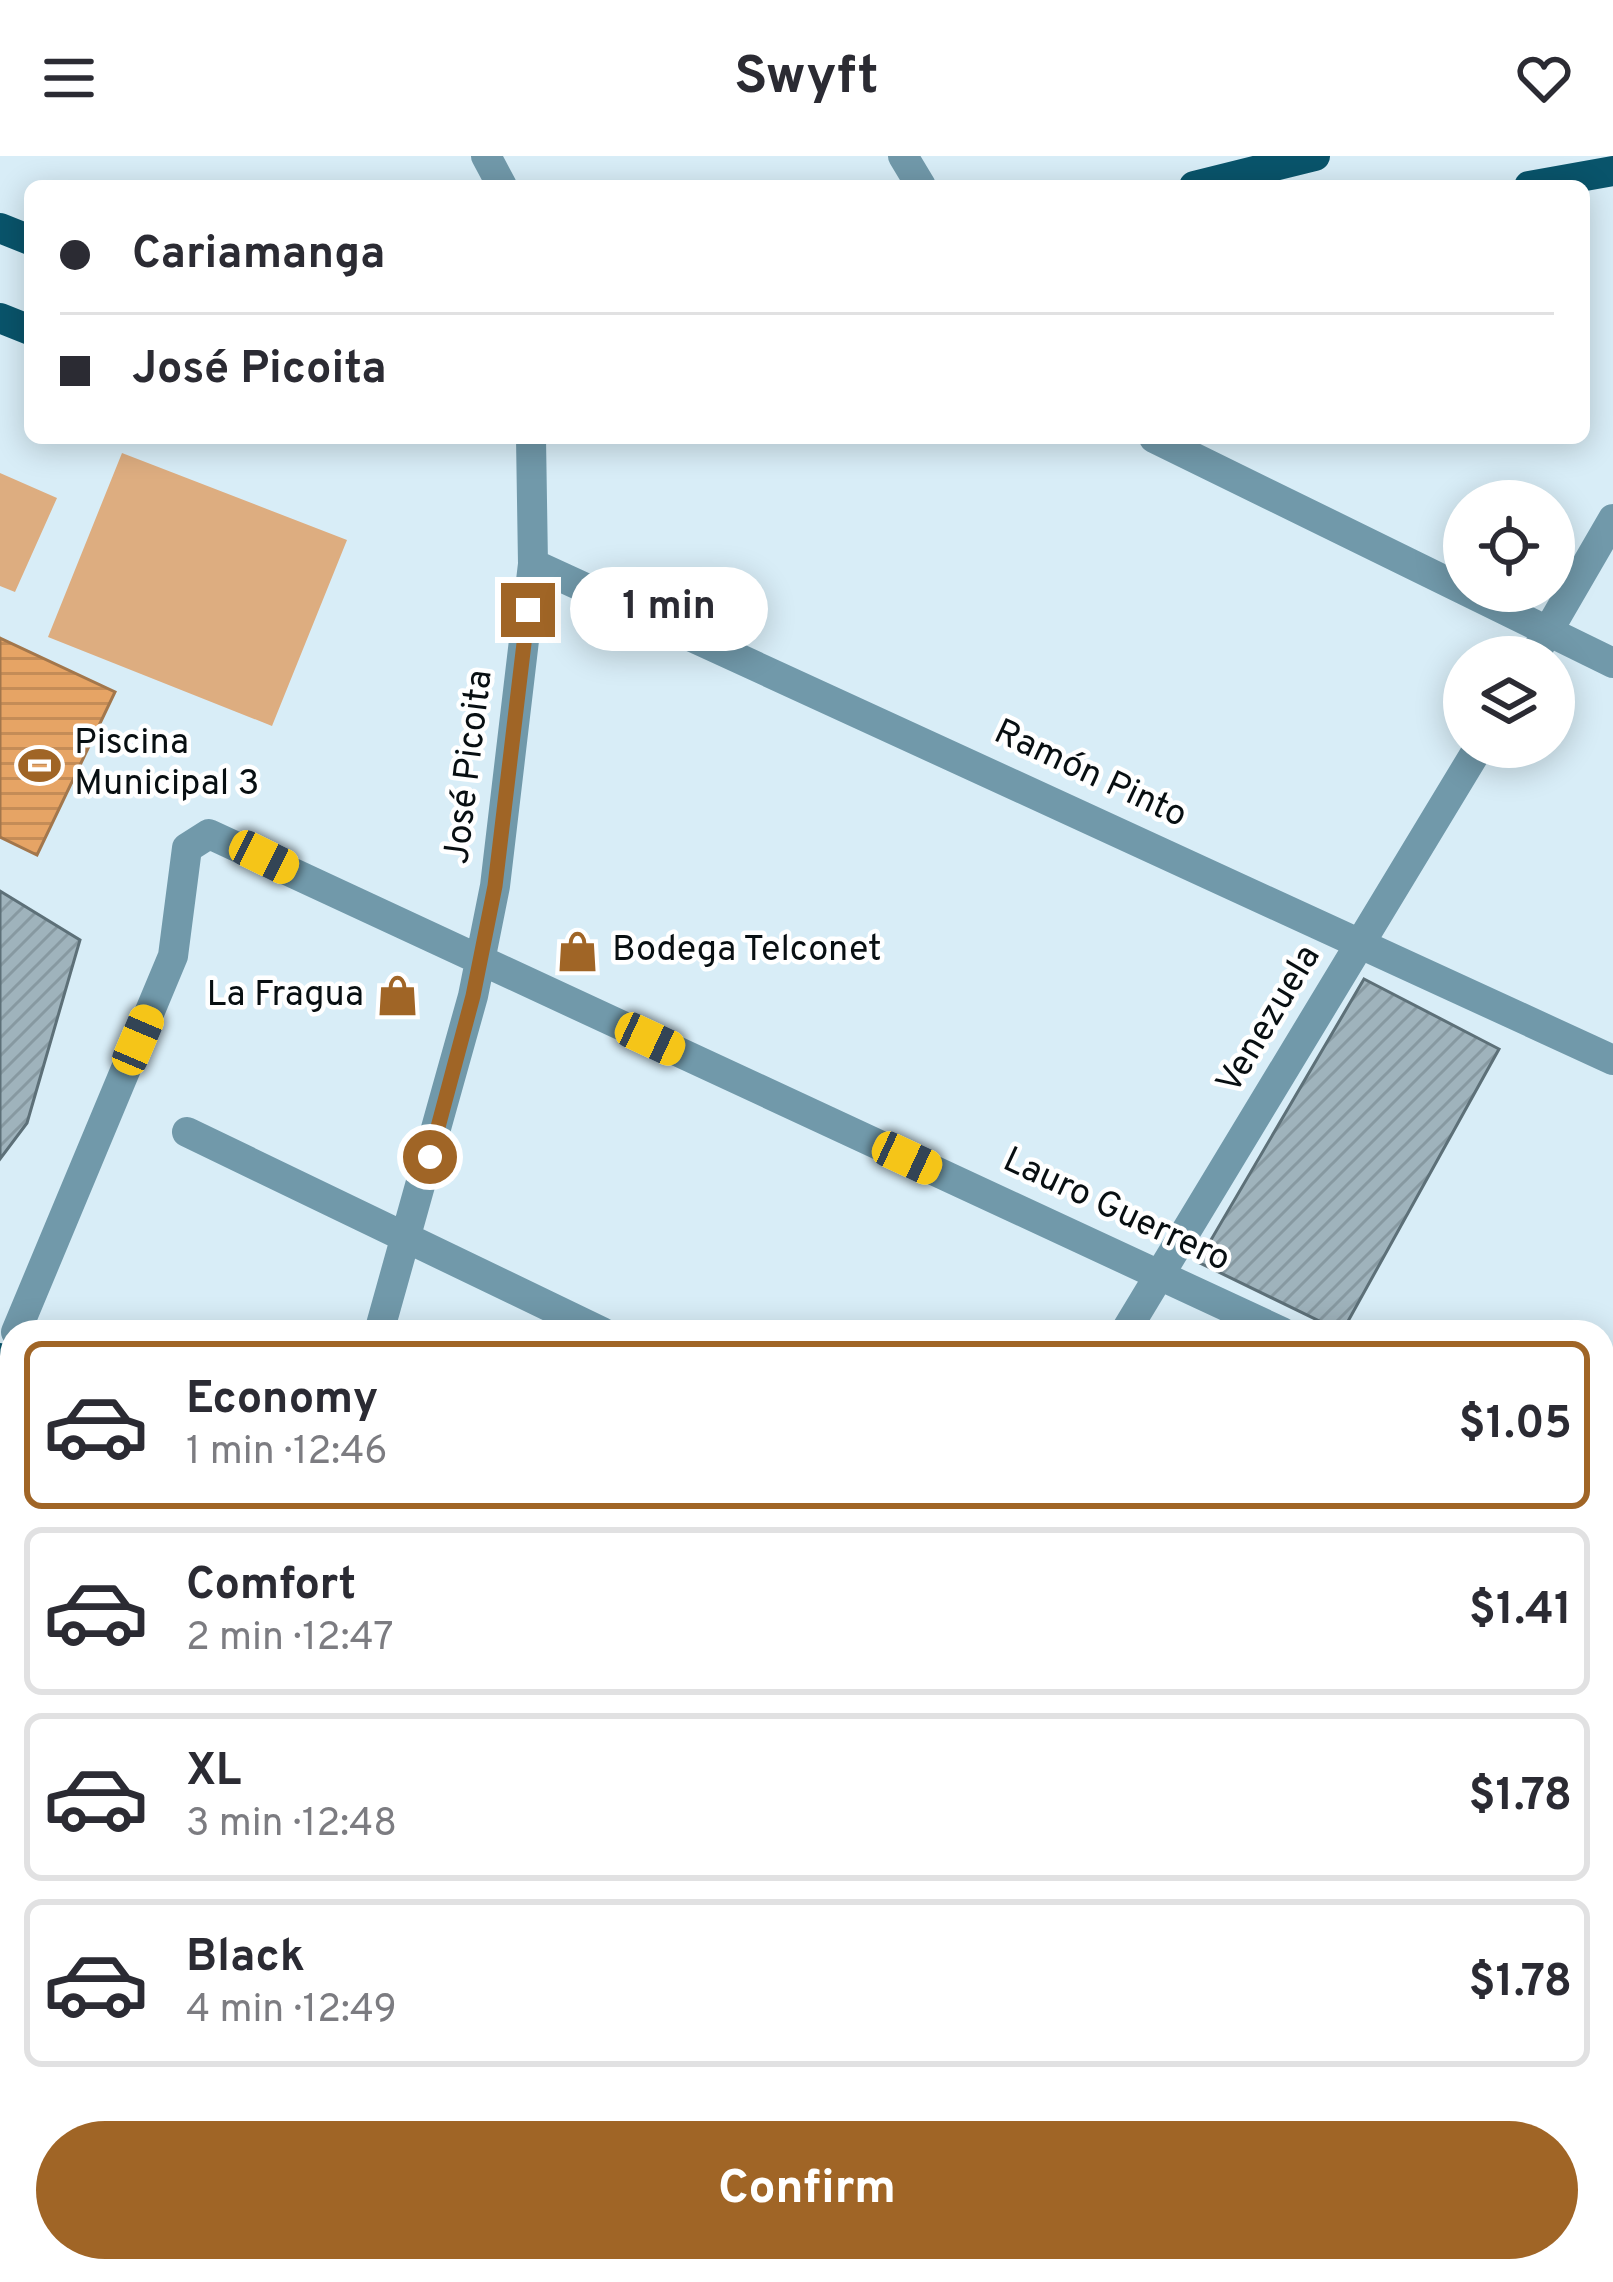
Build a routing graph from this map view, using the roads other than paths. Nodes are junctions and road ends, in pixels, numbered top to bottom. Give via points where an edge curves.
1 (1315, 156) edge
2 (1613, 171) edge
3 (1218, 180) edge
4 (1563, 180) edge
5 (531, 444) edge
6 (1165, 444) edge
7 (1613, 518) edge
8 (533, 564) junction
9 (1521, 636) edge
10 (1546, 636) edge
11 (1575, 654) edge
12 (1613, 662) edge
13 (1466, 768) edge
14 (1360, 943) junction
15 (478, 960) junction
16 (1613, 1060) edge
17 (187, 1132) dead end
18 (409, 1237) junction
19 (1164, 1276) junction
20 (22, 1320) edge
21 (383, 1320) edge
22 (578, 1320) edge
23 (1134, 1320) edge
24 (1257, 1320) edge

1 - 3 main road
2 - 4 main road
5 - 8 street, José Picoita
6 - 9 street
7 - 10 street
8 - 14 street, Ramón Pinto
8 - 15 street, José Picoita via 495,886
11 - 12 street
13 - 14 street, Venezuela
14 - 16 street, Ramón Pinto
14 - 19 street, Venezuela
15 - 18 street, José Picoita
15 - 19 street, Lauro Guerrero
15 - 20 street, Lauro Guerrero via 209,834 187,848 173,956
17 - 18 street
18 - 21 street, José Picoita
18 - 22 street
19 - 23 street, Venezuela
19 - 24 street, Lauro Guerrero

